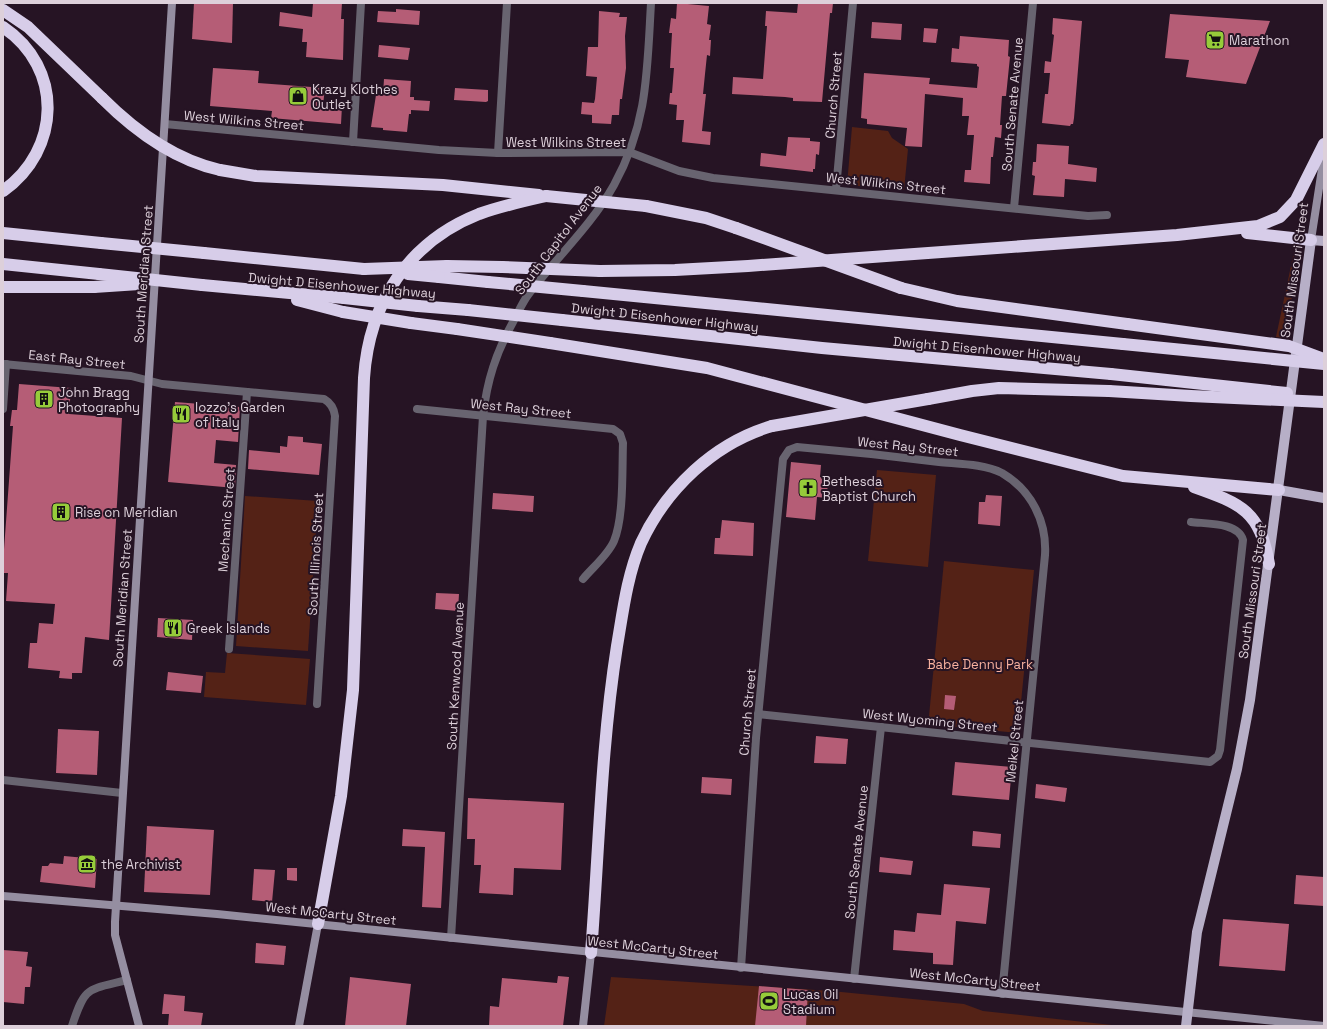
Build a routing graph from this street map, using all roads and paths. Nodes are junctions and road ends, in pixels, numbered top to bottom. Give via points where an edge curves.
1 (172, 3) edge
2 (361, 3) edge
3 (508, 3) edge
4 (651, 3) edge
5 (853, 3) edge
6 (1033, 3) edge
7 (3, 10) edge
8 (3, 27) edge
9 (165, 124) junction
10 (353, 142) junction
11 (1324, 144) edge
12 (629, 152) junction
13 (498, 154) junction
14 (1324, 156) edge
15 (836, 189) junction
16 (3, 191) edge
17 (546, 196) junction
18 (1014, 208) junction
19 (1106, 215) dead end
20 (1208, 231) junction
21 (3, 233) edge
22 (1311, 240) junction
23 (1324, 241) edge
24 (3, 264) edge
25 (364, 270) junction
26 (174, 282) junction
27 (3, 288) edge
28 (261, 291) junction
29 (1324, 359) edge
30 (4, 364) edge
31 (1324, 364) edge
32 (148, 382) junction
33 (247, 392) junction
34 (1324, 397) edge
35 (1324, 402) edge
36 (3, 409) edge
37 (417, 409) dead end
38 (482, 416) junction
39 (783, 459) joint
40 (1176, 480) junction
41 (1279, 490) junction
42 (1026, 494) joint
43 (1324, 498) edge
44 (1191, 522) dead end
45 (1269, 564) junction
46 (583, 579) dead end
47 (229, 649) dead end
48 (317, 704) dead end
49 (758, 714) junction
50 (881, 727) junction
51 (1026, 743) junction
52 (1217, 758) joint
53 (3, 780) edge
54 (122, 793) junction
55 (3, 896) edge
56 (115, 906) junction
57 (318, 924) junction
58 (451, 938) junction
59 (592, 953) junction
60 (741, 968) junction
61 (854, 979) junction
62 (127, 980) junction
63 (1002, 994) junction
64 (1188, 1012) junction
65 (72, 1026) edge
66 (139, 1026) edge
67 (299, 1026) edge
68 (584, 1026) edge
69 (1186, 1026) edge
70 (1324, 1026) edge

1 - 9 main road, South Meridian Street
2 - 10 street
3 - 13 street
4 - 12 street, South Capitol Avenue via 646,91 641,118
5 - 15 street, Church Street
6 - 18 street, South Senate Avenue
7 - 17 highway, bridge via 28,27 135,127 185,157 220,170 256,176 443,185
8 - 16 highway via 25,46 38,67 46,88 48,106 46,130 38,153 21,177
9 - 10 street, West Wilkins Street
9 - 32 main road, South Meridian Street
10 - 13 street, West Wilkins Street
11 - 20 highway via 1300,196 1284,214 1258,226
12 - 13 street, West Wilkins Street
12 - 15 street, West Wilkins Street via 696,175
12 - 38 street, South Capitol Avenue via 618,178 600,206 524,302 495,360
14 - 22 main road, South Missouri Street
15 - 18 street, West Wilkins Street
17 - 29 highway, bridge via 646,206 706,218 901,288 957,301 1289,346
17 - 57 highway via 479,214 450,228 435,239 396,277 371,329 364,378 355,663 350,728 334,845
18 - 19 street, West Wilkins Street via 1088,216
20 - 22 highway via 1272,234
20 - 25 highway, bridge via 741,267 600,271 447,266
21 - 25 highway, Dwight D Eisenhower Highway, bridge
22 - 23 main road
22 - 41 main road, South Missouri Street
24 - 26 highway, Dwight D Eisenhower Highway, bridge
25 - 31 highway, Dwight D Eisenhower Highway, bridge
26 - 27 highway, bridge via 94,287
26 - 28 highway, Dwight D Eisenhower Highway, bridge
28 - 34 highway, Dwight D Eisenhower Highway, bridge
28 - 40 highway, bridge via 343,312 707,368 1092,469 1123,476
30 - 32 street, East Ray Street via 130,376
30 - 36 street
32 - 33 street
32 - 54 main road, South Meridian Street
33 - 47 street, Mechanic Street
33 - 48 street, South Illinois Street via 324,400 332,406 335,416
35 - 59 highway, bridge via 999,388 772,426 727,446 689,475 666,502 642,543 633,565 610,696
37 - 38 street, West Ray Street
38 - 46 street, West Ray Street via 613,429 620,434 623,442 617,532 611,545
38 - 58 street, South Kenwood Avenue
39 - 42 street, West Ray Street via 786,453 797,447 972,465 1002,474
39 - 49 street, Church Street
40 - 41 highway
40 - 45 highway via 1232,501 1247,511 1261,533
41 - 43 main road
41 - 45 main road, South Missouri Street
42 - 51 street, Meikel Street via 1041,519 1045,549
44 - 52 street, South Missouri Street via 1227,526 1239,533 1243,540 1220,750
45 - 64 main road, South Missouri Street via 1245,729 1197,932
49 - 50 street, West Wyoming Street
49 - 60 street, Church Street
50 - 51 street, West Wyoming Street
50 - 61 street, South Senate Avenue
51 - 52 street, West Wyoming Street via 1205,762
51 - 63 street, Meikel Street
53 - 54 street
54 - 56 main road, South Meridian Street
55 - 56 main road, West McCarty Street
56 - 57 main road, West McCarty Street
56 - 62 main road, South Meridian Street via 115,935
57 - 58 main road, West McCarty Street
57 - 67 main road
58 - 59 main road, West McCarty Street
59 - 60 main road, West McCarty Street
59 - 68 main road
60 - 61 main road, West McCarty Street
61 - 63 main road, West McCarty Street
62 - 65 street via 86,993 80,1002
62 - 66 main road, South Meridian Street
63 - 64 main road, West McCarty Street
64 - 69 main road, South Missouri Street
64 - 70 main road, West McCarty Street

